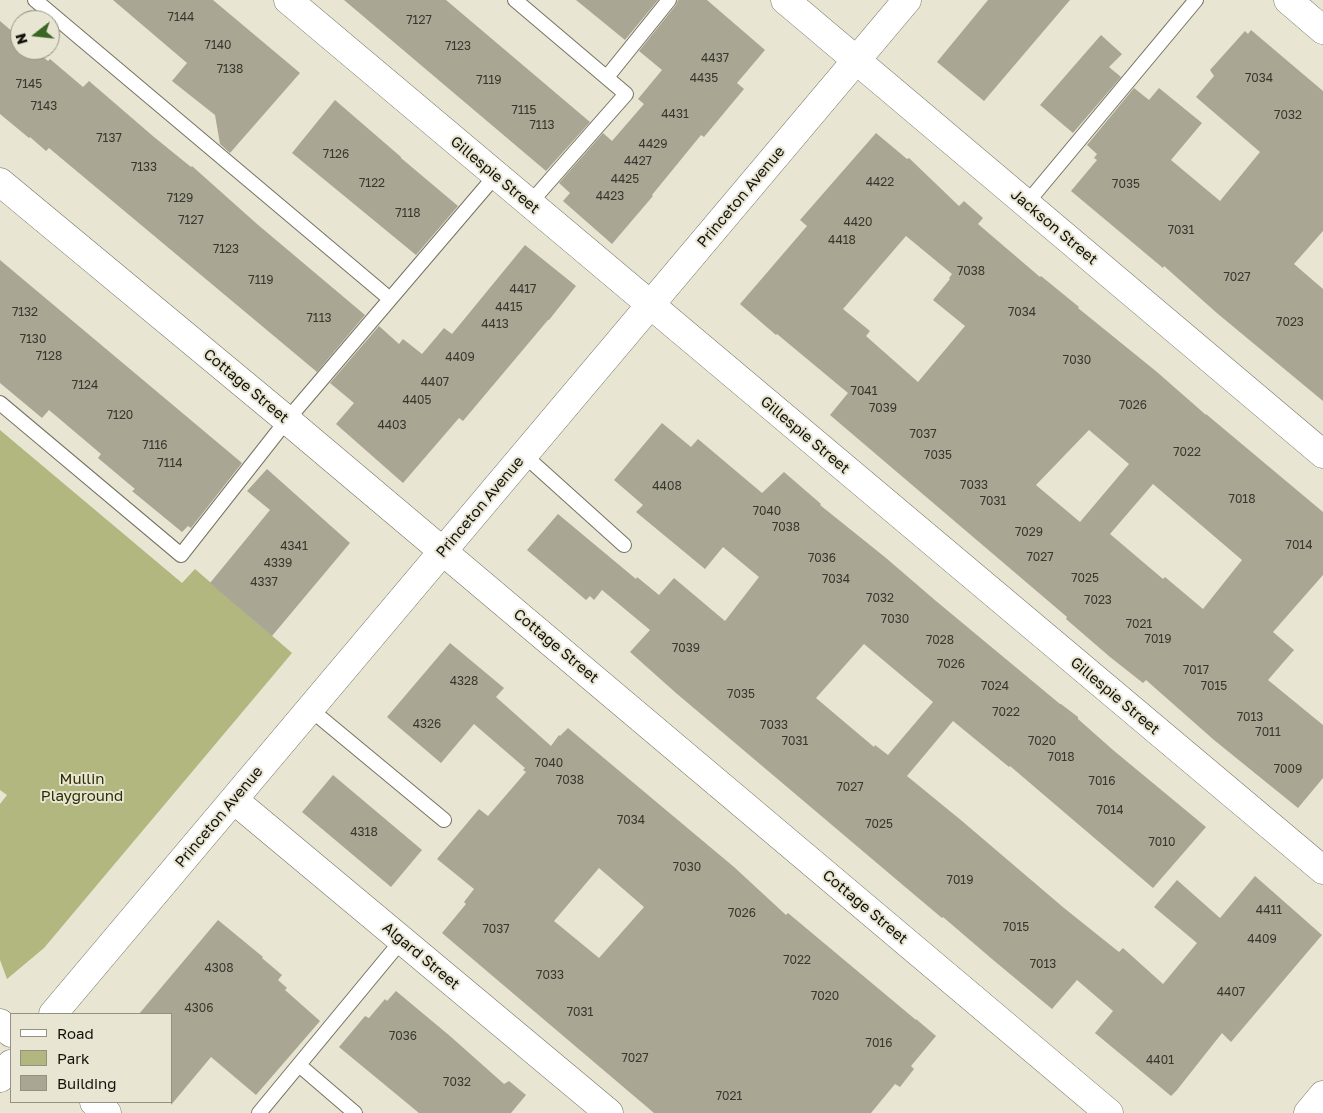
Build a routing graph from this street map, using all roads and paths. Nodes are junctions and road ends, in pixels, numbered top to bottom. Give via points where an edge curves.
1 (35, 0) edge
2 (288, 0) edge
3 (515, 0) edge
4 (669, 0) edge
5 (785, 0) edge
6 (907, 0) edge
7 (1196, 0) edge
8 (1288, 0) edge
9 (1323, 30) edge
10 (856, 60) junction
11 (607, 77) junction
12 (496, 175) junction
13 (0, 182) edge
14 (530, 204) junction
15 (1026, 204) junction
16 (390, 299) junction
17 (650, 305) junction
18 (0, 403) edge
19 (287, 420) junction
20 (1323, 454) edge
21 (524, 455) junction
22 (624, 545) dead end
23 (443, 552) junction
24 (310, 709) junction
25 (234, 800) junction
26 (444, 820) dead end
27 (1323, 870) edge
28 (402, 940) junction
29 (54, 1013) edge
30 (0, 1023) edge
31 (10, 1032) edge
32 (10, 1065) edge
33 (299, 1065) junction
34 (0, 1078) edge
35 (1323, 1095) edge
36 (95, 1103) edge
37 (107, 1113) edge
38 (259, 1113) edge
39 (355, 1113) edge
40 (609, 1113) edge
41 (1109, 1113) edge
42 (1308, 1113) edge

1 - 16 lane
2 - 12 street, Gillespie Street
3 - 11 lane
4 - 11 lane
5 - 10 street, Jackson Street
6 - 10 street, Princeton Avenue
7 - 15 lane
8 - 9 street
10 - 15 street, Jackson Street
10 - 17 street, Princeton Avenue
11 - 14 lane via 626,94
12 - 14 street, Gillespie Street
12 - 16 lane
13 - 19 street, Cottage Street
14 - 17 street, Gillespie Street
15 - 20 street, Jackson Street
16 - 19 lane
17 - 21 street, Princeton Avenue
17 - 27 street, Gillespie Street
18 - 19 lane via 181,555
19 - 23 street, Cottage Street
21 - 22 lane
21 - 23 street, Princeton Avenue
23 - 24 street, Princeton Avenue
23 - 41 street, Cottage Street
24 - 25 street, Princeton Avenue
24 - 26 lane
25 - 28 street, Algard Street
25 - 29 street, Princeton Avenue
28 - 33 lane
28 - 40 street, Algard Street
30 - 31 street
32 - 34 street
33 - 38 lane
33 - 39 lane
35 - 42 street
36 - 37 street

